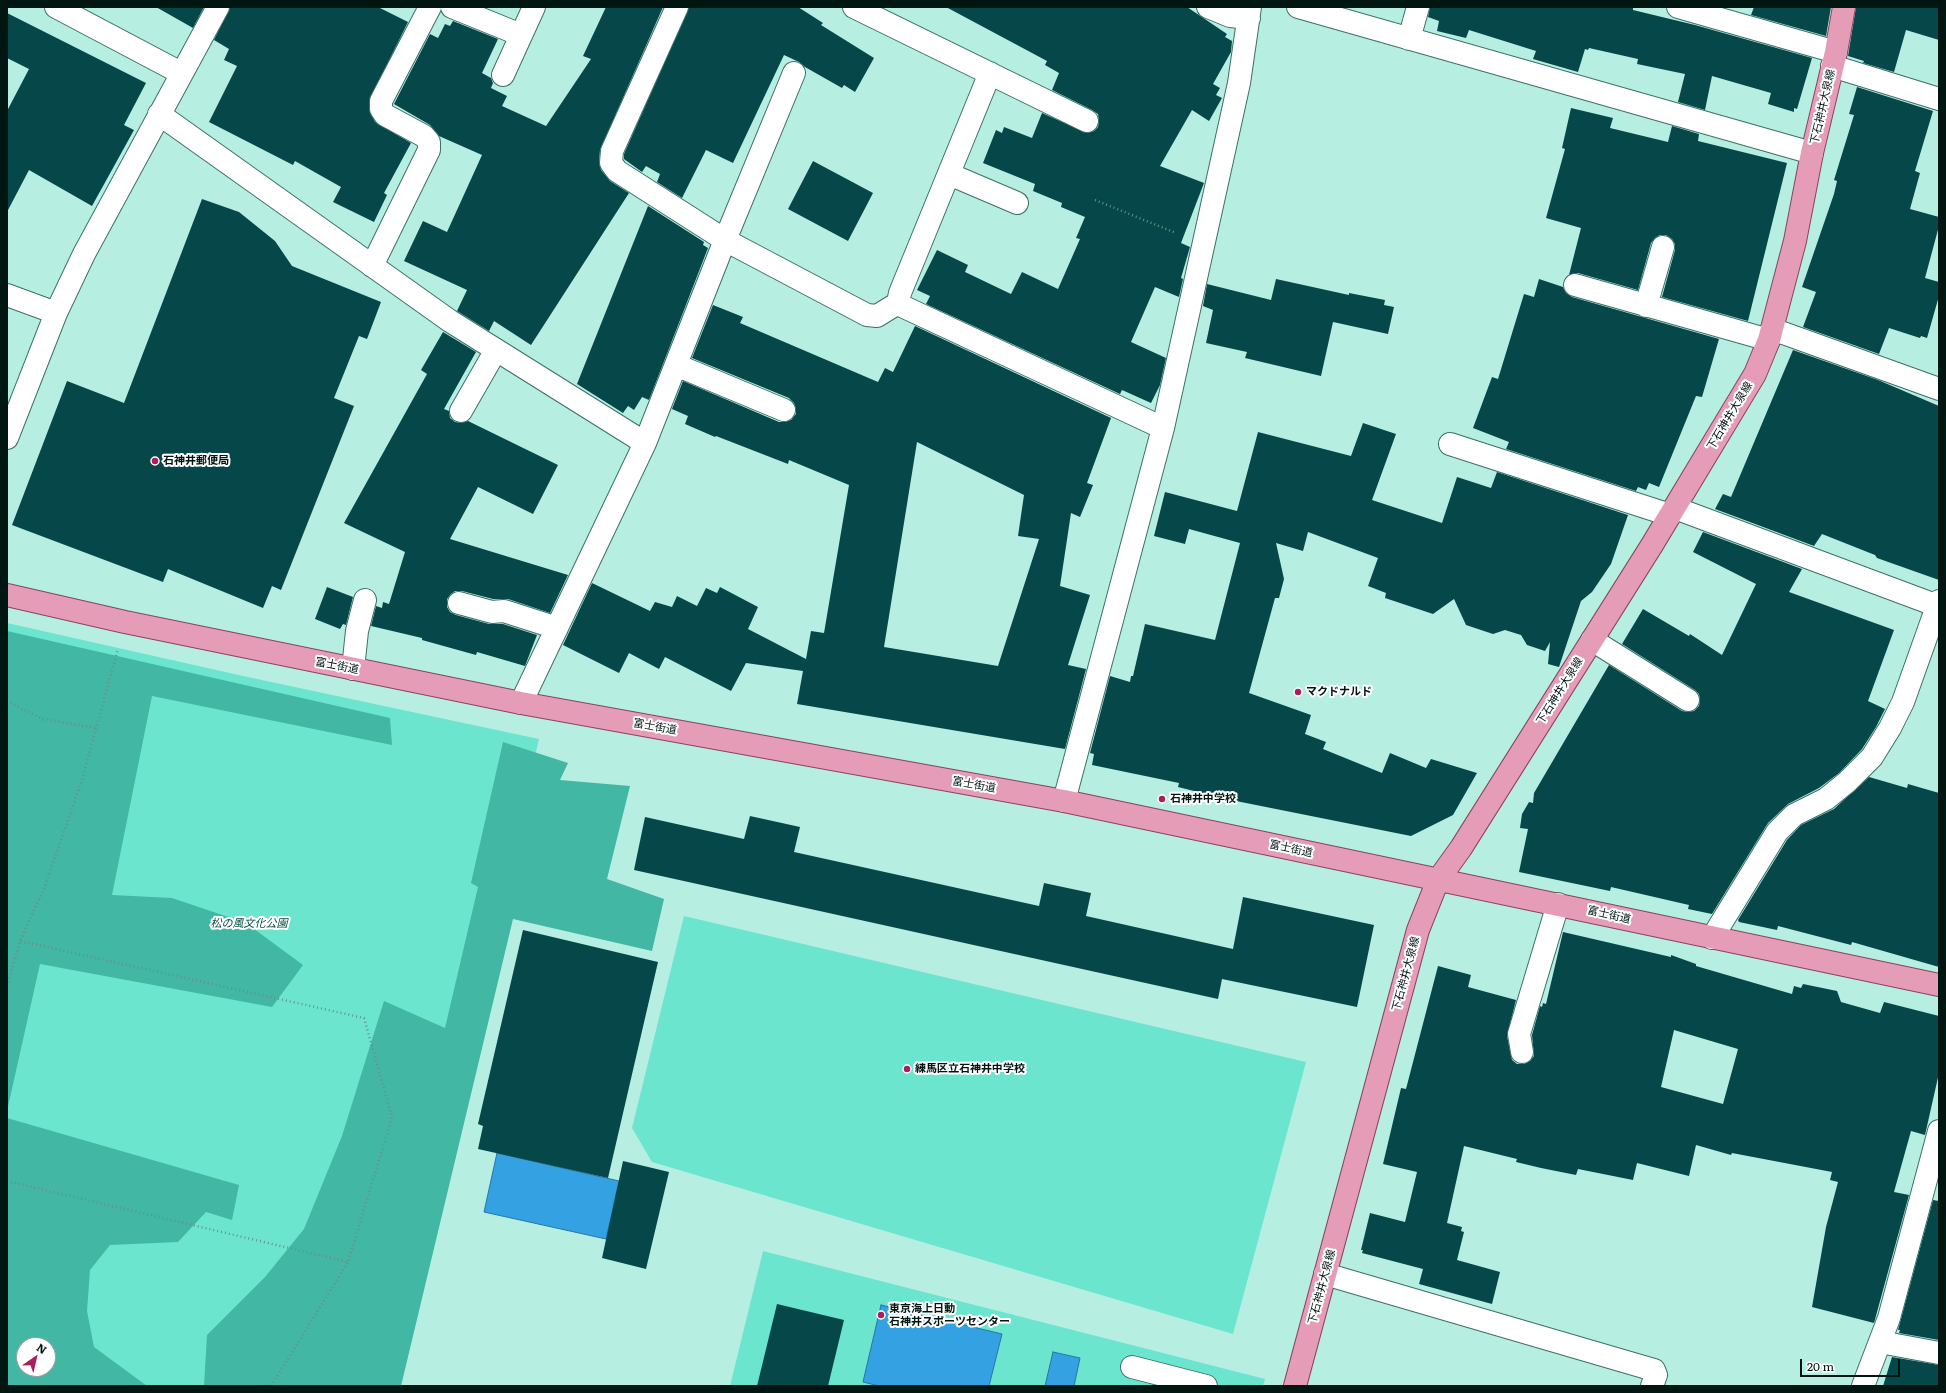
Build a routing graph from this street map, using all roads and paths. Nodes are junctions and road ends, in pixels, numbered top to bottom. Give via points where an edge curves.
1 (56, 7) edge
2 (218, 7) edge
3 (430, 7) edge
4 (452, 7) edge
5 (534, 7) edge
6 (677, 7) edge
7 (854, 7) edge
8 (1208, 7) edge
9 (1298, 7) edge
10 (1418, 7) edge
11 (1678, 7) edge
12 (1844, 7) edge
13 (1249, 13) edge
14 (521, 35) junction
15 (1409, 38) junction
16 (1834, 59) junction
17 (182, 72) junction
18 (794, 73) dead end
19 (990, 73) junction
20 (503, 75) dead end
21 (1939, 99) edge
22 (159, 114) junction
23 (1086, 121) dead end
24 (1812, 153) junction
25 (949, 174) junction
26 (1095, 200) dead end
27 (1017, 203) dead end
28 (725, 240) junction
29 (1204, 244) junction
30 (1662, 247) dead end
31 (372, 266) junction
32 (1575, 285) dead end
33 (7, 295) edge
34 (898, 303) junction
35 (1646, 306) junction
36 (56, 313) junction
37 (1770, 335) junction
38 (496, 350) junction
39 (676, 365) junction
40 (1939, 389) edge
41 (784, 410) dead end
42 (461, 411) dead end
43 (1163, 428) junction
44 (7, 438) edge
45 (645, 443) junction
46 (1450, 444) dead end
47 (1673, 512) junction
48 (7, 595) edge
49 (365, 600) dead end
50 (458, 603) dead end
51 (1938, 603) edge
52 (125, 622) junction
53 (558, 628) junction
54 (1592, 640) junction
55 (353, 669) junction
56 (1688, 700) dead end
57 (7, 701) edge
58 (521, 704) junction
59 (97, 728) junction
60 (1064, 801) junction
61 (1438, 880) junction
62 (1558, 904) junction
63 (1712, 938) junction
64 (20, 941) junction
65 (1939, 985) edge
66 (7, 986) edge
67 (1522, 1052) dead end
68 (1939, 1131) edge
69 (7, 1181) edge
70 (348, 1262) junction
71 (1325, 1274) junction
72 (1880, 1342) junction
73 (1939, 1353) edge
74 (1132, 1367) dead end
75 (271, 1386) edge
76 (1206, 1386) edge
77 (1295, 1386) edge
78 (1652, 1386) edge
79 (1863, 1386) edge

1 - 17 street
2 - 17 street
3 - 31 street via 381,101 385,115 424,136 429,142 429,150
4 - 14 street
5 - 14 street
6 - 28 street via 612,152 611,163 617,171
7 - 19 street
8 - 13 street via 1230,16
9 - 15 street
10 - 15 street
11 - 16 street
12 - 16 main road, 下石神井大泉線
13 - 29 street via 1239,82
14 - 20 street
15 - 24 street
16 - 21 street
16 - 24 main road, 下石神井大泉線
17 - 22 street
18 - 28 street
19 - 23 street
19 - 25 street
22 - 31 street
22 - 36 street via 84,254
24 - 37 main road, 下石神井大泉線 via 1795,241
25 - 27 street
25 - 34 street
26 - 29 path
28 - 34 street via 866,315 877,316
28 - 39 street
29 - 43 street
30 - 35 street
31 - 38 street
32 - 35 street
33 - 36 street
34 - 43 street
35 - 37 street
36 - 44 street
37 - 40 street
37 - 47 main road, 下石神井大泉線 via 1755,374
38 - 42 street
38 - 45 street
39 - 41 street
39 - 45 street
43 - 60 street
45 - 53 street
46 - 47 street
47 - 51 street
47 - 54 main road, 下石神井大泉線
48 - 52 main road, 富士街道
49 - 55 street via 357,631
50 - 53 street via 492,612 504,611
51 - 63 street via 1903,702 1872,757 1848,782 1826,799 1794,815 1777,832
52 - 55 main road, 富士街道
52 - 59 path
53 - 58 street
54 - 56 street
54 - 61 main road, 下石神井大泉線 via 1461,848
55 - 58 main road, 富士街道
57 - 59 path via 42,719
58 - 60 main road, 富士街道
59 - 64 path via 82,780 45,886
60 - 61 main road, 富士街道
61 - 62 main road, 富士街道
61 - 71 main road, 下石神井大泉線 via 1418,930
62 - 63 main road, 富士街道
62 - 67 street via 1519,1034
63 - 65 main road, 富士街道
64 - 66 path
64 - 70 path via 364,1018 392,1117
68 - 72 street via 1889,1318
69 - 70 path
70 - 75 path
71 - 77 main road, 下石神井大泉線
71 - 78 street via 1654,1370 1656,1375
72 - 73 street
72 - 79 street
74 - 76 street

